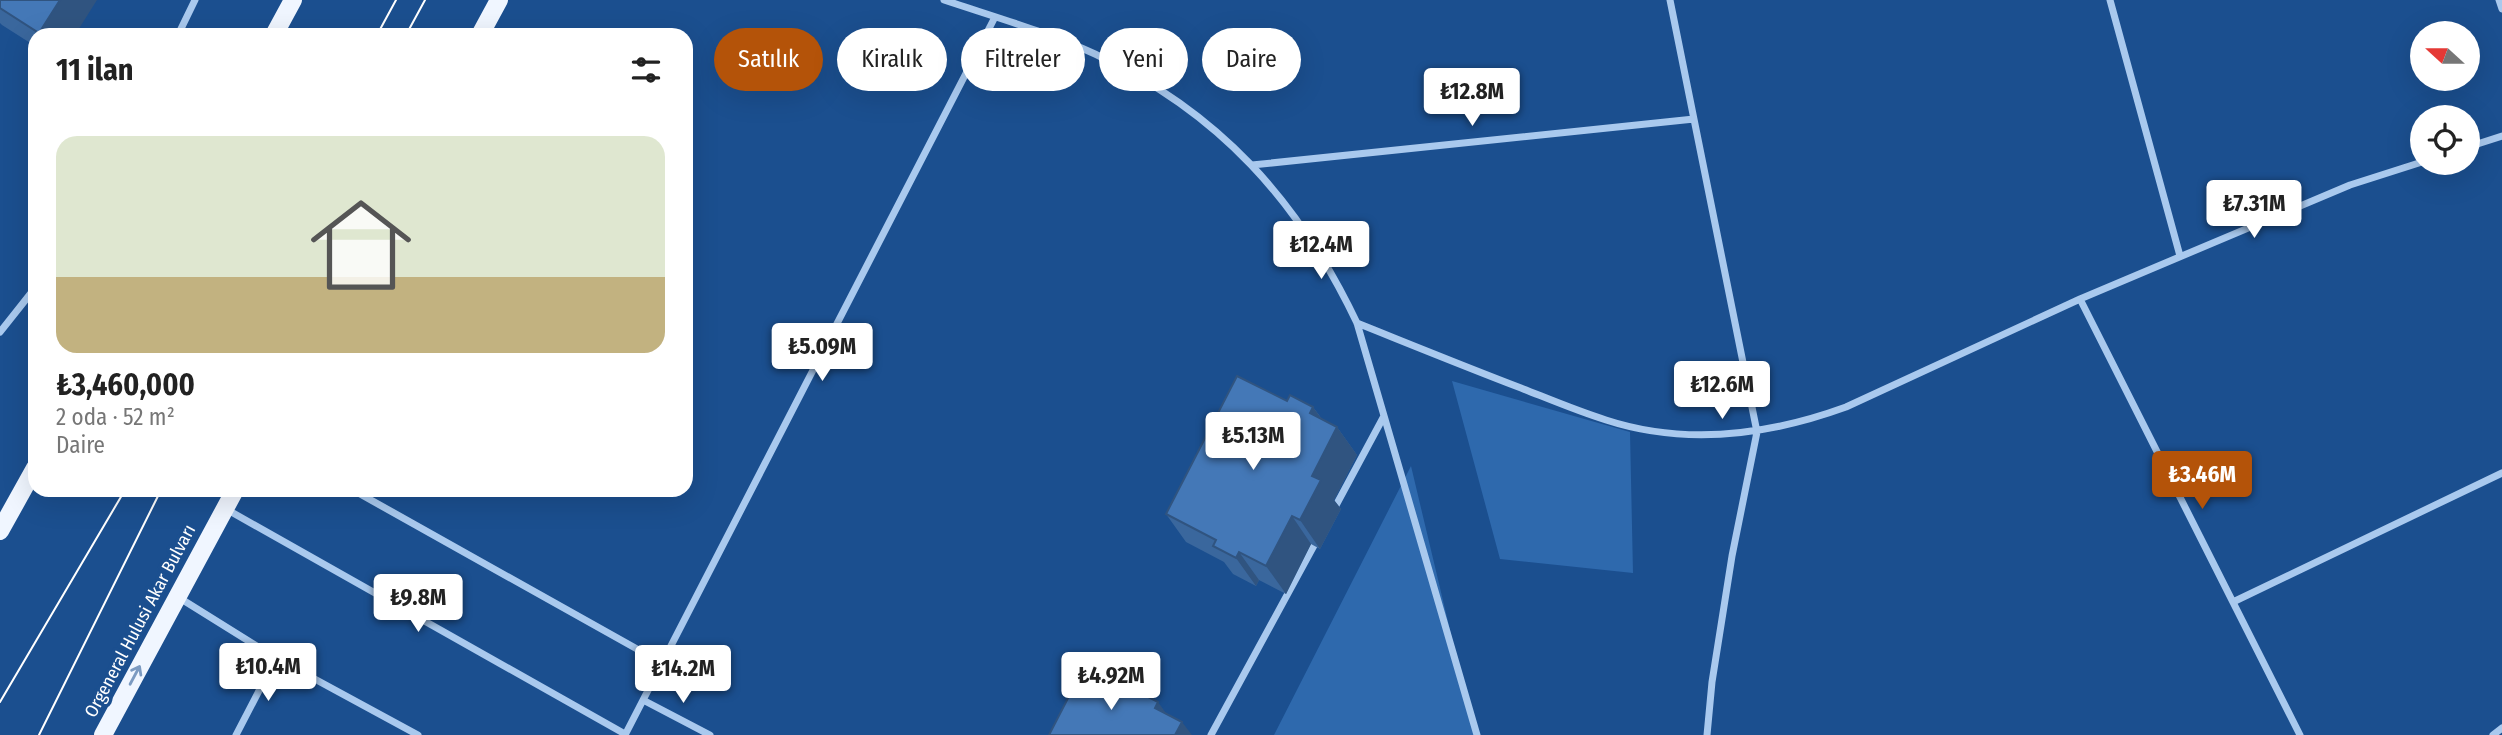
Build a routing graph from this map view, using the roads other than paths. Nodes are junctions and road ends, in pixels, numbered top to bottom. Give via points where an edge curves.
1 (195, 0) edge
2 (293, 0) edge
3 (499, 0) edge
4 (944, 0) edge
5 (1670, 0) edge
6 (2110, 0) edge
7 (2499, 0) edge
8 (2502, 9) edge
9 (995, 17) junction
10 (181, 28) edge
11 (278, 28) edge
12 (484, 28) edge
13 (1694, 119) junction
14 (2502, 136) edge
15 (2480, 143) edge
16 (1252, 165) junction
17 (2410, 166) edge
18 (2180, 256) junction
19 (28, 297) edge
20 (2080, 299) junction
21 (1357, 323) junction
22 (0, 332) edge
23 (1384, 416) junction
24 (1758, 432) junction
25 (2502, 473) edge
26 (28, 481) edge
27 (231, 497) edge
28 (366, 497) edge
29 (225, 509) junction
30 (1331, 514) dead end
31 (1325, 526) dead end
32 (0, 531) edge
33 (177, 597) junction
34 (2233, 602) junction
35 (276, 658) junction
36 (662, 663) junction
37 (643, 700) junction
38 (2502, 728) edge
39 (103, 735) edge
40 (236, 735) edge
41 (418, 735) edge
42 (625, 735) edge
43 (710, 735) edge
44 (1211, 735) edge
45 (1477, 735) edge
46 (1707, 735) edge
47 (2300, 735) edge
48 (2493, 735) edge

1 - 10 street
2 - 11 main road
3 - 12 main road
4 - 9 street
5 - 13 street
6 - 18 street
7 - 8 street
9 - 16 street via 1094,54 1137,76 1179,102
9 - 36 street
13 - 16 street
13 - 24 street
14 - 15 street
16 - 21 street via 1312,239
17 - 18 street via 2350,185
18 - 20 street
19 - 22 street
20 - 24 street via 1846,407
20 - 34 street
21 - 23 street
21 - 24 street via 1608,421 1698,435
23 - 30 street
23 - 45 street
24 - 46 street via 1732,556
25 - 34 street
26 - 32 main road
27 - 29 main road, Orgeneral Hulusi Akar Bulvarı
28 - 36 street
29 - 33 main road, Orgeneral Hulusi Akar Bulvarı
29 - 42 street
31 - 44 street
33 - 35 street
39 -> 33 main road, Orgeneral Hulusi Akar Bulvarı
34 - 47 street
35 - 40 street
35 - 41 street
36 - 37 street
37 - 42 street
37 - 43 street
38 - 48 street

